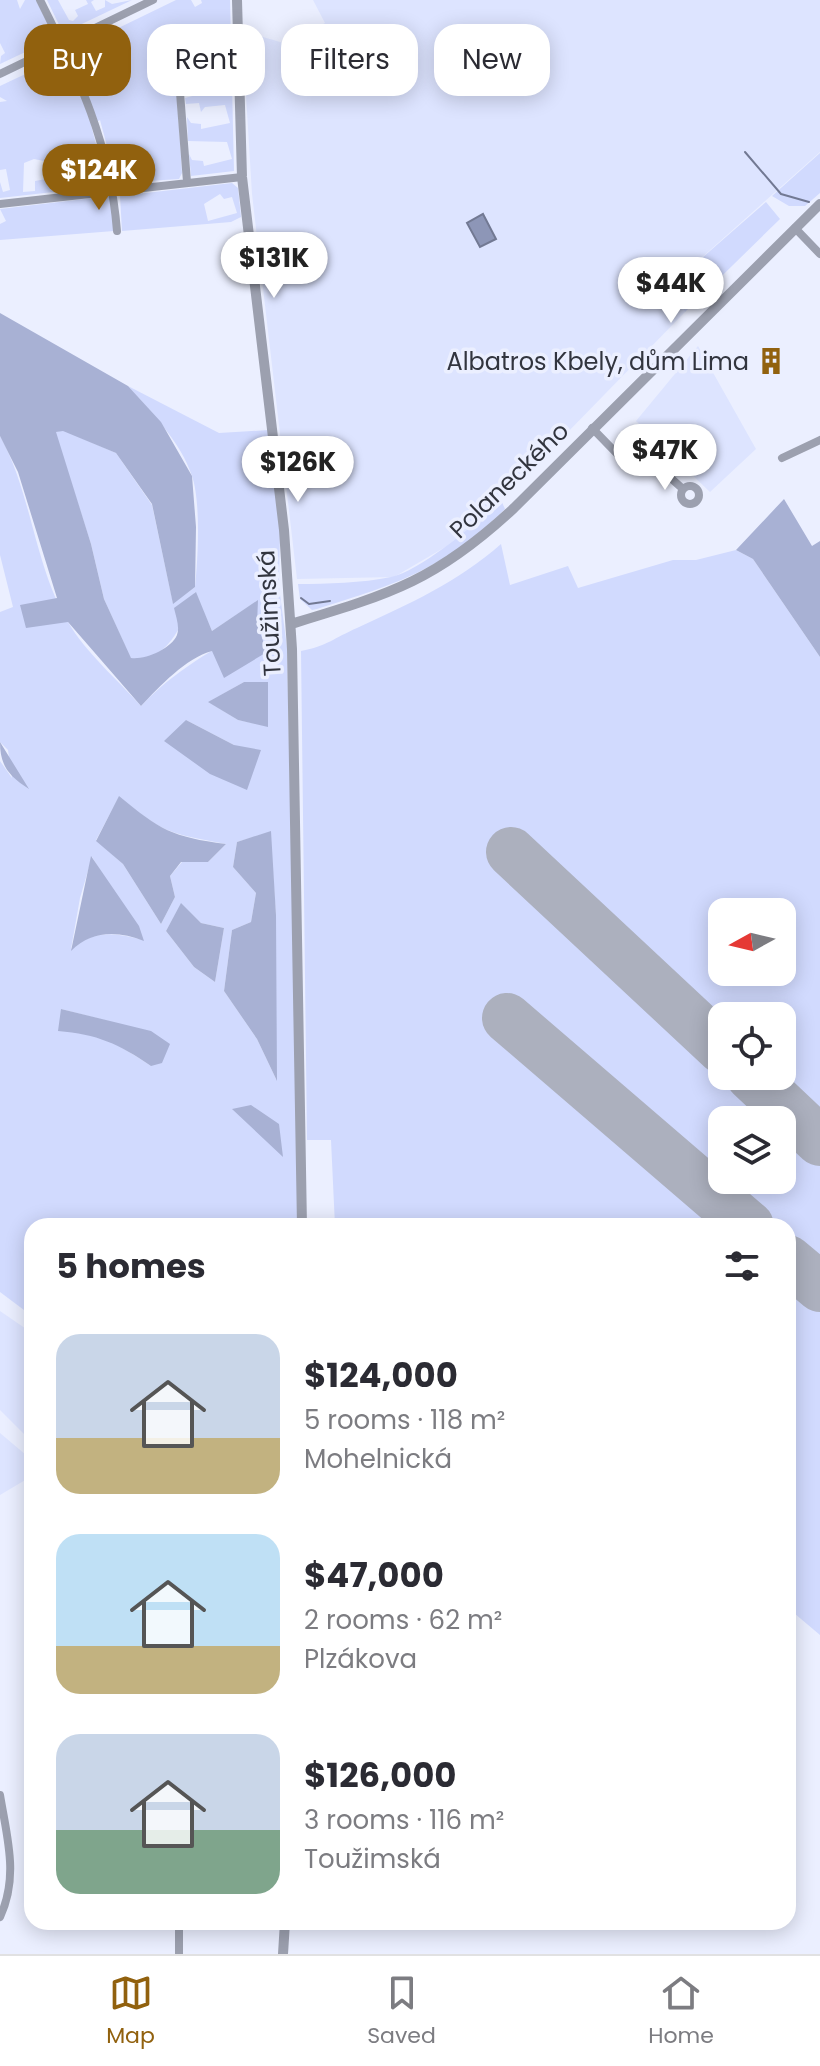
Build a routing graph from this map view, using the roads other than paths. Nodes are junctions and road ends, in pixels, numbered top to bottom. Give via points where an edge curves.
1 (40, 0) edge
2 (237, 0) edge
3 (146, 1) edge
4 (52, 24) edge
5 (101, 24) edge
6 (24, 62) edge
7 (0, 74) edge
8 (87, 96) edge
9 (180, 96) edge
10 (242, 177) junction
11 (187, 182) junction
12 (114, 191) junction
13 (0, 204) edge
14 (820, 204) edge
15 (795, 228) junction
16 (117, 231) dead end
17 (820, 254) edge
18 (592, 428) junction
19 (820, 440) edge
20 (782, 458) dead end
21 (683, 489) dead end
22 (291, 624) junction
23 (302, 1218) edge
24 (0, 1795) edge
25 (4, 1840) edge
26 (0, 1917) edge
27 (179, 1930) edge
28 (284, 1930) edge
29 (179, 1954) edge
30 (283, 1954) edge

1 - 4 street
2 - 10 street, Toužimská
3 - 5 street
6 - 7 street
8 - 12 street
9 - 11 street
10 - 11 street
10 - 22 street, Toužimská
11 - 12 street
12 - 13 street
12 - 16 street
14 - 15 street, Polaneckého
15 - 17 street
15 - 18 street, Polaneckého
18 - 21 street via 627,464 665,473
18 - 22 street, Polaneckého via 490,530 440,568 369,602
19 - 20 street
22 - 23 street, Toužimská
24 - 25 street
25 - 26 street via 11,1884
27 - 29 street
28 - 30 street

